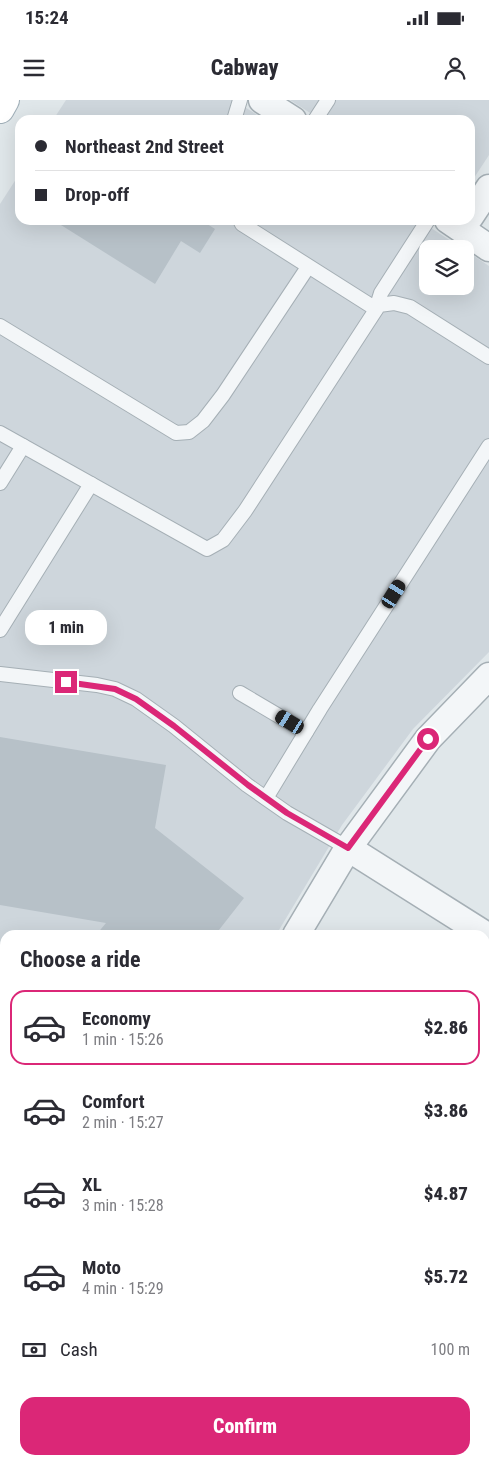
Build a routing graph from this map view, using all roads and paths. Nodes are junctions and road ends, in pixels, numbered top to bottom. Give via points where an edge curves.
1 (5, 100) edge
2 (240, 100) edge
3 (262, 100) edge
4 (328, 100) edge
5 (0, 108) edge
6 (236, 115) edge
7 (285, 115) edge
8 (318, 115) edge
9 (489, 188) edge
10 (475, 206) edge
11 (244, 225) edge
12 (425, 225) edge
13 (465, 225) edge
14 (489, 248) edge
15 (308, 267) junction
16 (376, 309) junction
17 (0, 326) edge
18 (489, 357) edge
19 (0, 433) edge
20 (23, 446) junction
21 (489, 446) edge
22 (0, 483) edge
23 (91, 484) junction
24 (0, 630) edge
25 (0, 674) edge
26 (489, 676) edge
27 (240, 693) dead end
28 (306, 732) junction
29 (266, 798) junction
30 (348, 848) junction
31 (299, 930) edge
32 (478, 930) edge

1 - 5 main road
2 - 6 lane
3 - 7 street
4 - 8 lane
9 - 10 street
11 - 15 lane
12 - 16 lane via 380,293
13 - 14 street
15 - 16 lane
15 - 17 lane via 223,395 203,421 189,432 176,432
16 - 18 lane via 378,305 394,304 410,307
16 - 23 lane via 223,540 207,549
19 - 20 lane
20 - 22 lane
20 - 23 lane
21 - 28 lane
23 - 24 lane
25 - 29 lane via 115,689 136,699 174,726
26 - 30 street via 428,739
27 - 28 lane
28 - 29 lane
29 - 30 lane
30 - 31 street
30 - 32 street

